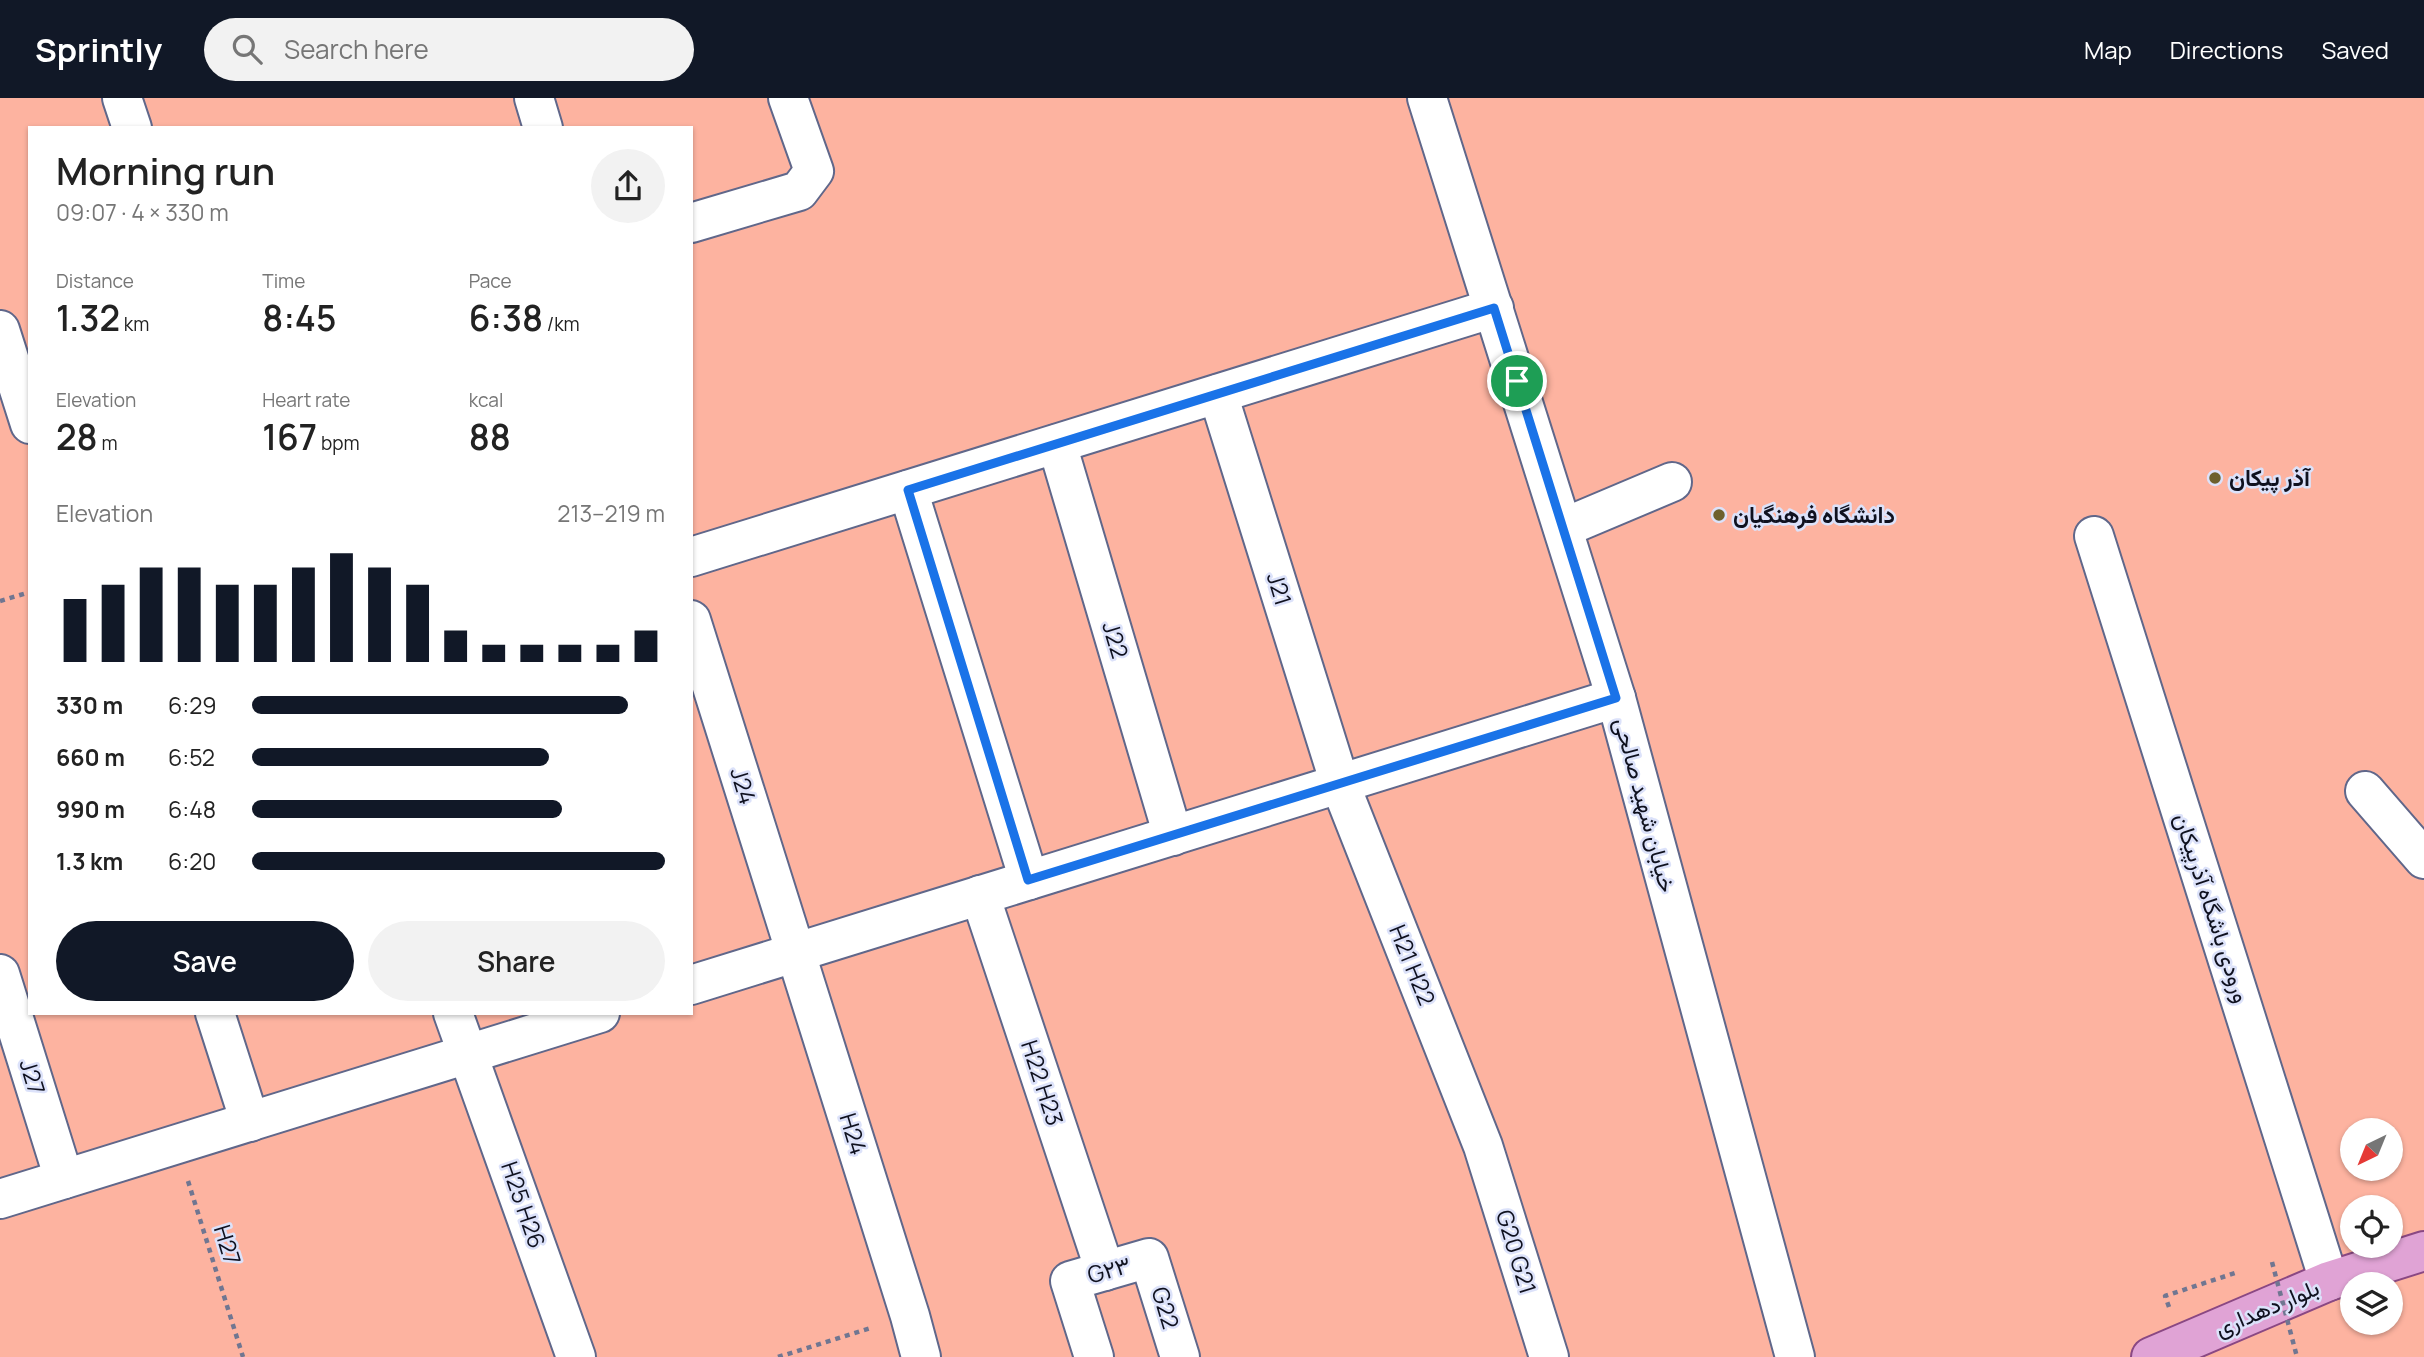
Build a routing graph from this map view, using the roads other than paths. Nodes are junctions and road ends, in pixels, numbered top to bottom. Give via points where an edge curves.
1 (122, 98) edge
2 (534, 98) edge
3 (788, 98) edge
4 (1427, 98) edge
5 (131, 126) edge
6 (543, 126) edge
7 (693, 222) edge
8 (1494, 308) junction
9 (0, 330) edge
10 (1218, 394) junction
11 (28, 418) edge
12 (1057, 444) junction
13 (1672, 482) dead end
14 (908, 490) junction
15 (1563, 528) junction
16 (2094, 536) dead end
17 (693, 555) edge
18 (693, 626) edge
19 (1616, 698) junction
20 (1340, 784) junction
21 (2365, 791) dead end
22 (1173, 836) junction
23 (2424, 859) edge
24 (1028, 880) junction
25 (980, 895) junction
26 (796, 953) junction
27 (0, 974) edge
28 (693, 984) edge
29 (216, 1015) edge
30 (454, 1015) edge
31 (594, 1015) edge
32 (469, 1054) junction
33 (250, 1122) junction
34 (1483, 1146) joint
35 (64, 1179) junction
36 (0, 1199) edge
37 (2424, 1251) edge
38 (1149, 1258) joint
39 (1087, 1276) junction
40 (2329, 1281) junction
41 (576, 1357) edge
42 (921, 1357) edge
43 (1094, 1357) edge
44 (1180, 1357) edge
45 (1549, 1357) edge
46 (1795, 1357) edge
47 (2151, 1357) edge

1 - 5 street
2 - 6 street
3 - 7 street via 814,171 799,191
4 - 8 street, خیابان شهید صالحی
8 - 10 street
8 - 15 street, خیابان شهید صالحی
9 - 11 street
10 - 12 street
10 - 20 street, J21
12 - 14 street
12 - 22 street, J22
13 - 15 street
14 - 17 street
14 - 24 street
15 - 19 street, خیابان شهید صالحی
16 - 40 street, ورودی باشگاه آذرپیکان
18 - 26 street, J24
19 - 20 street
19 - 46 street, خیابان شهید صالحی
20 - 22 street
20 - 34 street, H21 H22
21 - 23 street
22 - 24 street
24 - 25 street
25 - 26 street
25 - 39 street, H22 H23
26 - 28 street
26 - 42 street, H24
27 - 35 street, J27
29 - 33 street
30 - 32 street, H25 H26
31 - 32 street
32 - 33 street
32 - 41 street, H25 H26
33 - 35 street
34 - 45 street, G20 G21
35 - 36 street
37 - 40 main road, بلوار دهداری
38 - 39 street, G۲۳
38 - 44 street, G22
39 - 43 street, H22 H23
40 - 47 main road, بلوار دهداری

